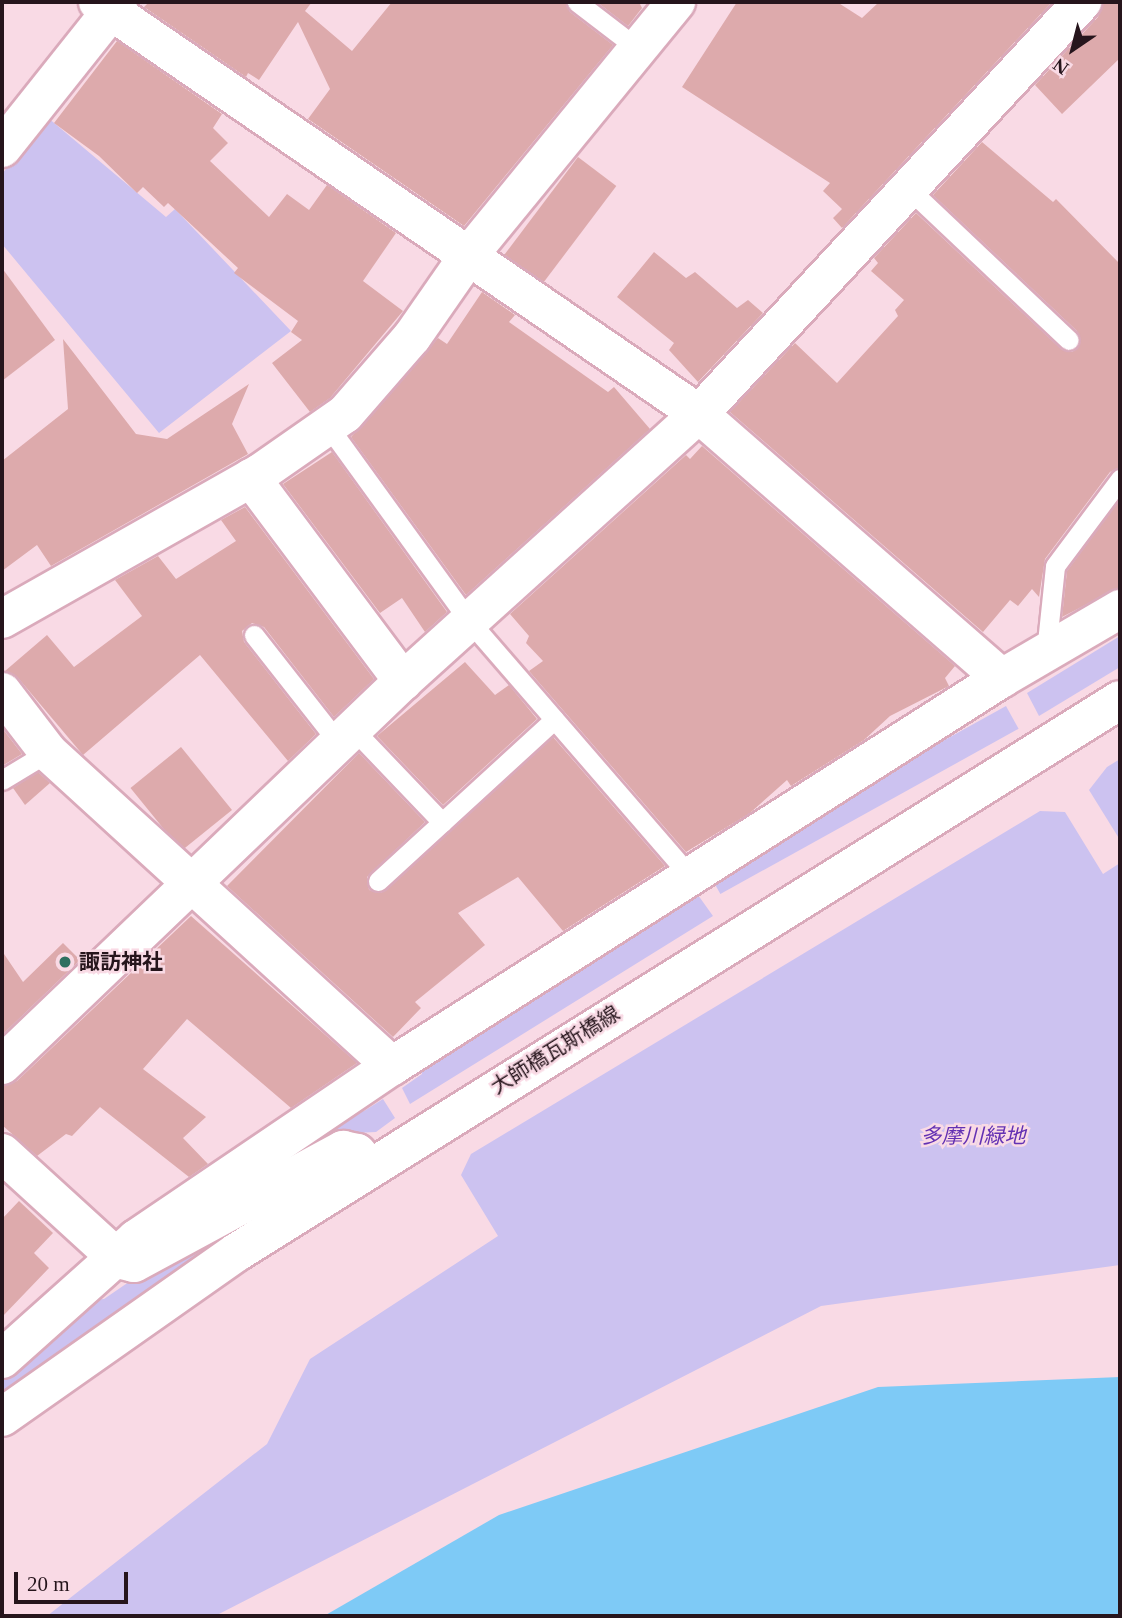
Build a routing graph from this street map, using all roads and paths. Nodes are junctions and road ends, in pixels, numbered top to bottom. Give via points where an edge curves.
1 (577, 2) edge
2 (676, 2) edge
3 (1082, 2) edge
4 (109, 5) edge
5 (637, 48) junction
6 (2, 148) edge
7 (908, 188) junction
8 (470, 255) junction
9 (1069, 340) dead end
10 (699, 414) junction
11 (328, 426) junction
12 (251, 478) junction
13 (1120, 479) edge
14 (1120, 609) edge
15 (2, 620) edge
16 (470, 622) junction
17 (254, 635) dead end
18 (1046, 652) junction
19 (1002, 678) junction
20 (403, 681) junction
21 (2, 692) edge
22 (1120, 700) edge
23 (554, 720) junction
24 (345, 735) junction
25 (48, 752) junction
26 (2, 780) edge
27 (442, 822) junction
28 (690, 876) junction
29 (191, 880) junction
30 (378, 881) dead end
31 (2, 1065) edge
32 (392, 1066) junction
33 (2, 1153) edge
34 (370, 1168) junction
35 (118, 1259) junction
36 (2, 1359) edge
37 (2, 1418) edge

1 - 5 lane
2 - 5 street
3 - 7 street
4 - 6 street
4 - 8 street
5 - 8 street
7 - 9 lane
7 - 10 street
8 - 10 street
8 - 11 street via 412,337 345,414
10 - 16 street
10 - 19 street
11 - 12 street
11 - 16 lane
12 - 15 street
12 - 20 street
13 - 18 lane via 1055,566
14 - 18 street
16 - 20 street
16 - 23 lane
17 - 24 lane
18 - 19 street
19 - 28 street
20 - 24 street
21 - 25 street
22 - 34 street, 大師橋瓦斯橋線
23 - 27 lane
23 - 28 lane
24 - 27 lane
24 - 29 street
25 - 26 lane
25 - 29 street
27 - 30 lane
28 - 32 street
29 - 31 street
29 - 32 street
32 - 35 street via 136,1239
33 - 35 street
34 - 35 street via 357,1153 343,1150 134,1263
34 - 37 street, 大師橋瓦斯橋線 via 237,1252
35 - 36 street via 61,1302

